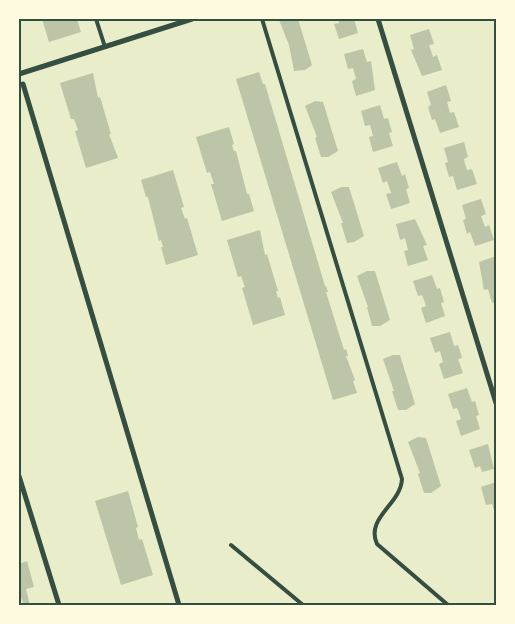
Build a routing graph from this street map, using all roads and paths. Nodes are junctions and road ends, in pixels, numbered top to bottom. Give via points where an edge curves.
1 (96, 19) edge
2 (192, 19) edge
3 (262, 19) edge
4 (378, 19) edge
5 (181, 20) edge
6 (105, 47) junction
7 (19, 73) edge
8 (23, 84) joint
9 (496, 403) edge
10 (19, 476) edge
11 (231, 545) dead end
12 (59, 605) edge
13 (179, 605) edge
14 (303, 605) edge
15 (448, 605) edge

1 - 6 lane
2 - 5 street
3 - 15 lane via 402,479 400,491 376,524 374,537 377,544
4 - 9 street
5 - 6 street
6 - 7 street
7 - 8 lane
8 - 13 street
10 - 12 street
11 - 14 lane

